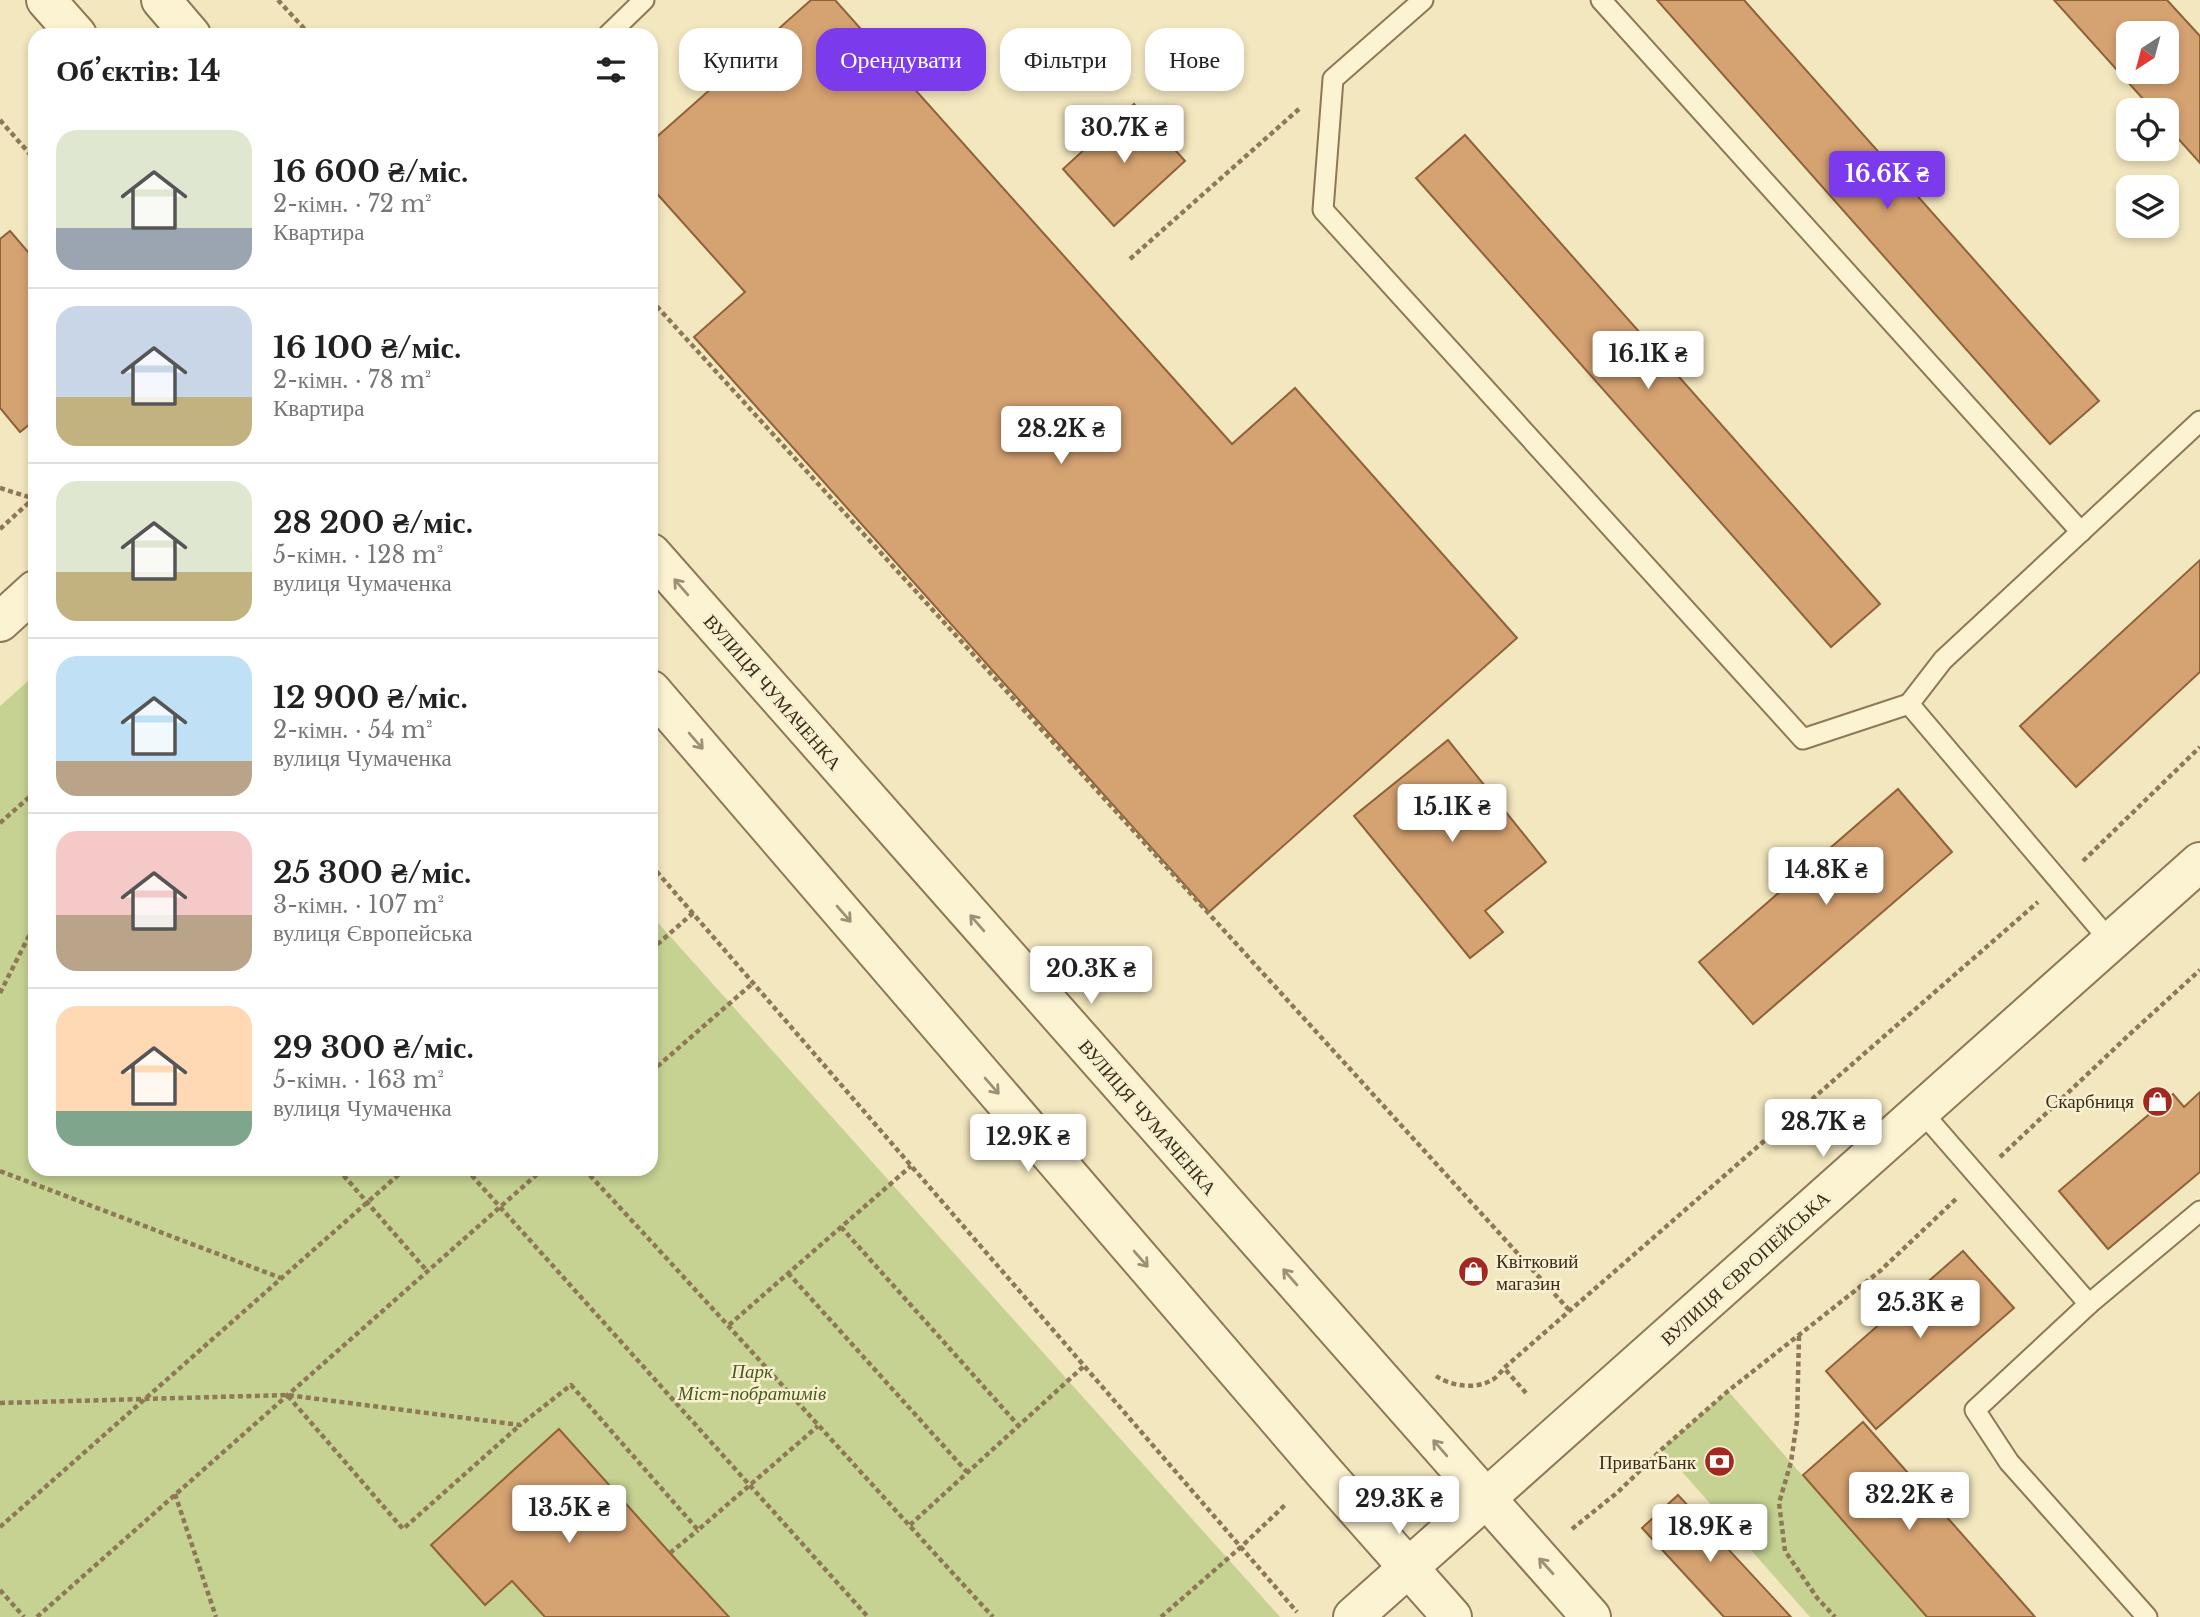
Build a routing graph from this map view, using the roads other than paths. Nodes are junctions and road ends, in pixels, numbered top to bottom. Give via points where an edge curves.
1 (46, 0) edge
2 (161, 0) edge
3 (644, 0) edge
4 (1423, 0) edge
5 (1601, 0) edge
6 (71, 28) edge
7 (185, 28) edge
8 (615, 28) edge
9 (2200, 421) edge
10 (2081, 532) junction
11 (658, 561) edge
12 (28, 596) edge
13 (0, 622) edge
14 (658, 698) edge
15 (1909, 704) junction
16 (2200, 862) edge
17 (2111, 942) junction
18 (1921, 1111) junction
19 (2200, 1211) edge
20 (2089, 1304) junction
21 (1485, 1499) junction
22 (1408, 1568) junction
23 (1353, 1617) edge
24 (1452, 1617) edge
25 (1591, 1617) edge
26 (2147, 1617) edge

1 - 6 street
2 - 7 street
3 - 8 lane
4 - 15 lane via 1333,79 1324,210 1803,739
5 - 10 lane
9 - 10 lane
10 - 15 lane via 1942,660
21 -> 11 street, ВУЛИЦЯ ЧУМАЧЕНКА
12 - 13 street
14 -> 22 street
15 - 17 lane
16 - 17 street, ВУЛИЦЯ ЄВРОПЕЙСЬКА
17 - 18 street, ВУЛИЦЯ ЄВРОПЕЙСЬКА
18 - 20 lane
18 - 21 street, ВУЛИЦЯ ЄВРОПЕЙСЬКА
19 - 20 lane
20 - 26 lane via 1975,1409 2009,1462
21 - 22 street, ВУЛИЦЯ ЄВРОПЕЙСЬКА
25 -> 21 street, ВУЛИЦЯ ЧУМАЧЕНКА
22 - 23 street, ВУЛИЦЯ ЄВРОПЕЙСЬКА
22 - 24 street

